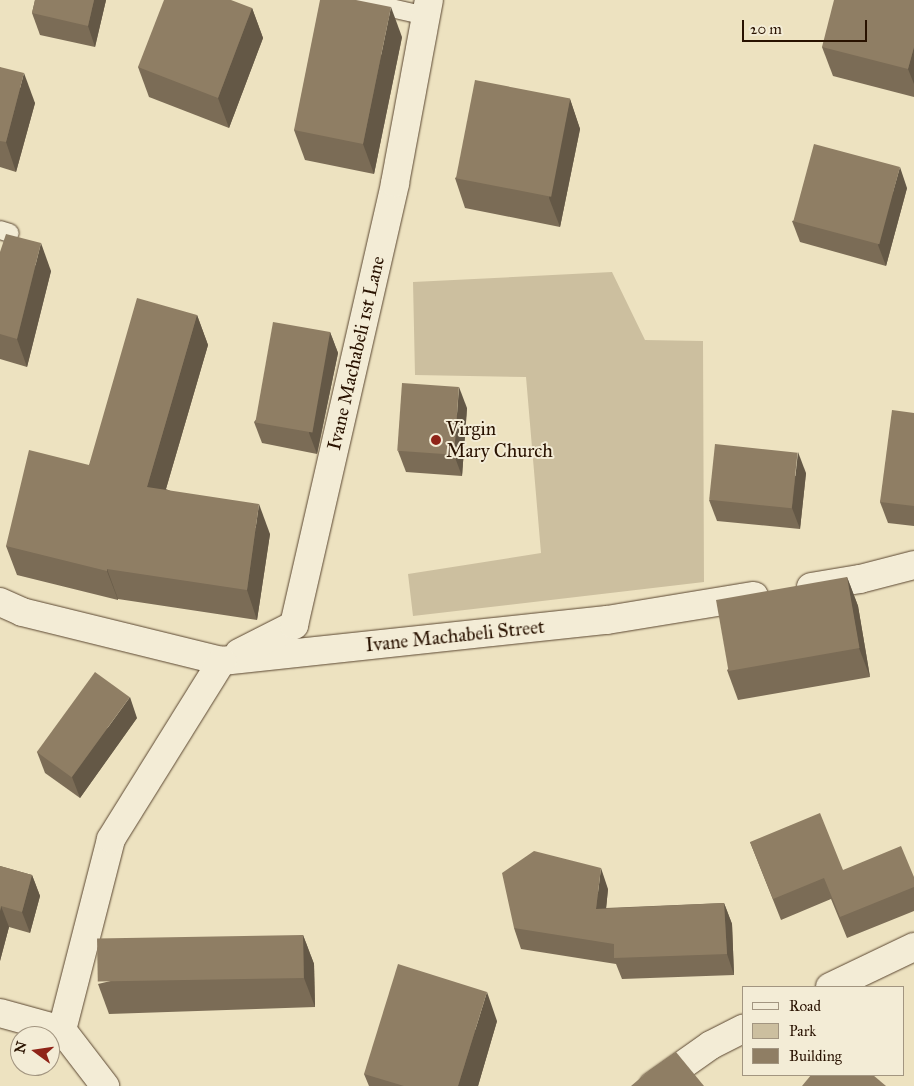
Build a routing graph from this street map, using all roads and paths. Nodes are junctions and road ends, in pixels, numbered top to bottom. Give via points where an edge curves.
1 (356, 0) edge
2 (427, 8) edge
3 (914, 565) edge
4 (0, 602) edge
5 (222, 661) junction
6 (914, 947) edge
7 (832, 986) edge
8 (0, 1013) edge
9 (62, 1030) junction
10 (742, 1030) edge
11 (105, 1086) edge
12 (653, 1086) edge

1 - 2 lane
2 - 5 street, Ivane Machabeli 1st Lane via 395,184 294,626
3 - 5 street, Ivane Machabeli Street via 860,579 607,620
4 - 5 street, Ivane Machabeli Street via 22,612
5 - 9 street via 111,839
6 - 7 street
8 - 9 street
9 - 11 street
10 - 12 street via 711,1045

